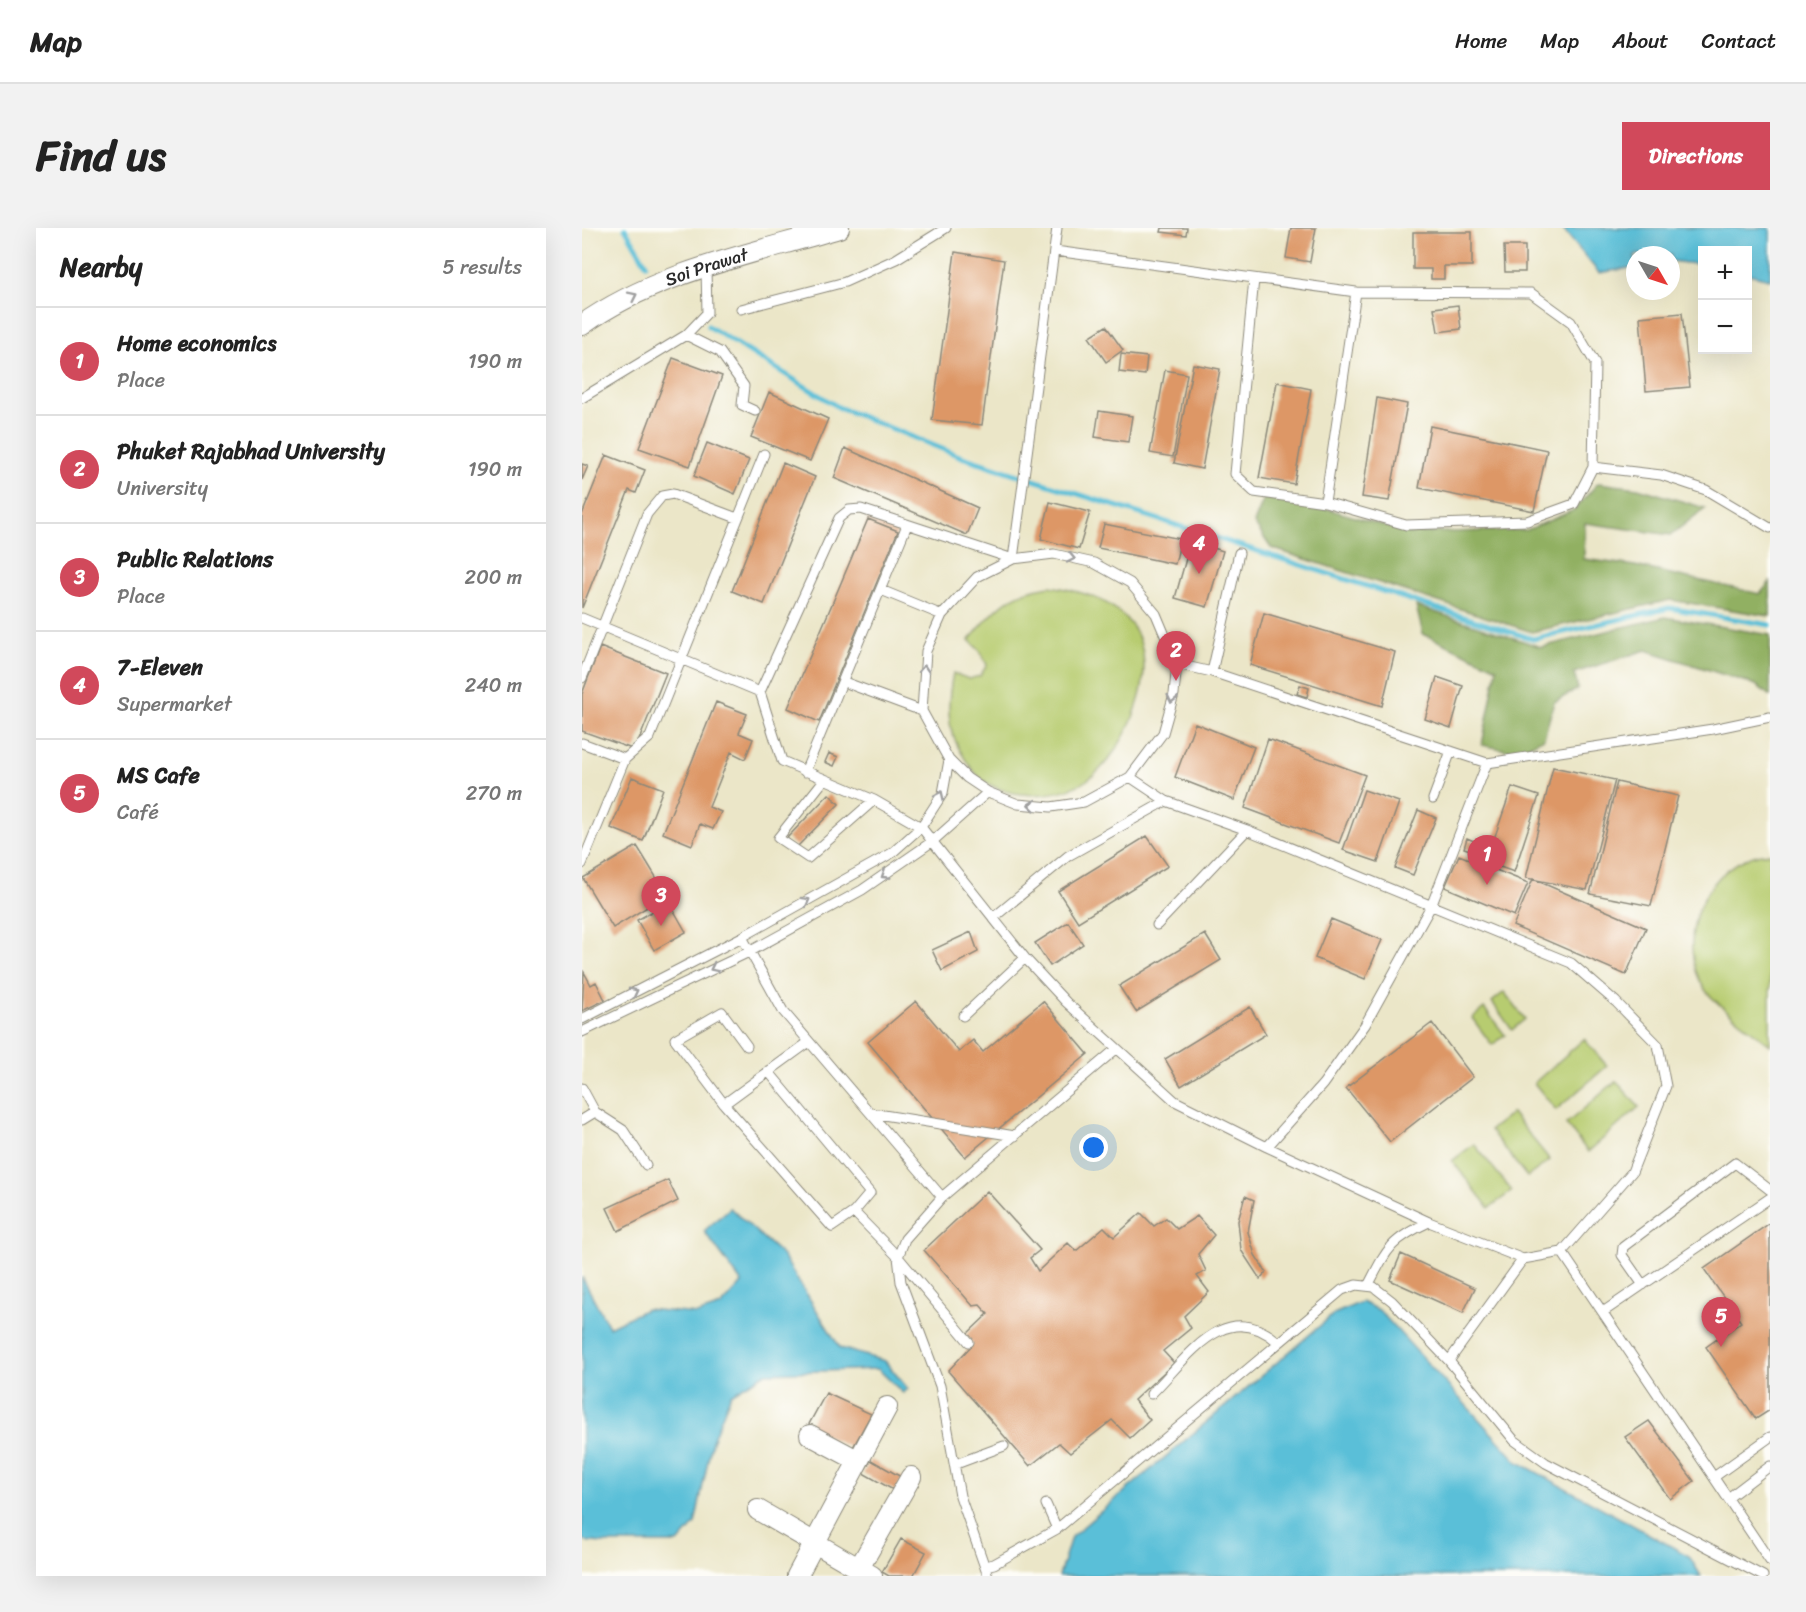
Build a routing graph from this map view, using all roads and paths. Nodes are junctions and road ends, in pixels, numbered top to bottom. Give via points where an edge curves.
1 (839, 228) edge
2 (946, 228) edge
3 (1057, 228) edge
4 (1055, 251) junction
5 (706, 268) junction
6 (1254, 279) junction
7 (1356, 292) junction
8 (741, 309) dead end
9 (582, 325) edge
10 (686, 334) junction
11 (582, 398) edge
12 (755, 411) dead end
13 (764, 454) dead end
14 (1593, 467) junction
15 (1325, 502) junction
16 (737, 518) junction
17 (907, 525) junction
18 (1770, 528) edge
19 (1239, 553) dead end
20 (1013, 559) junction
21 (881, 590) junction
22 (942, 615) junction
23 (582, 618) edge
24 (603, 626) junction
25 (682, 660) junction
26 (1177, 664) junction
27 (1212, 672) junction
28 (582, 678) edge
29 (844, 682) junction
30 (760, 692) junction
31 (922, 711) junction
32 (1770, 717) edge
33 (582, 743) edge
34 (1450, 751) junction
35 (625, 759) junction
36 (950, 760) junction
37 (1487, 763) junction
38 (805, 772) junction
39 (1130, 777) junction
40 (824, 780) junction
41 (988, 792) junction
42 (1433, 799) dead end
43 (874, 800) junction
44 (1166, 801) junction
45 (921, 827) junction
46 (1247, 830) junction
47 (933, 841) junction
48 (582, 864) edge
49 (1432, 904) junction
50 (993, 918) junction
51 (1157, 925) dead end
52 (742, 937) junction
53 (749, 951) junction
54 (1025, 958) junction
55 (963, 1016) dead end
56 (582, 1019) edge
57 (582, 1032) edge
58 (809, 1042) junction
59 (747, 1046) dead end
60 (1116, 1049) junction
61 (768, 1071) junction
62 (582, 1088) edge
63 (724, 1104) junction
64 (595, 1112) junction
65 (871, 1113) junction
66 (582, 1120) edge
67 (1015, 1136) junction
68 (1267, 1148) junction
69 (646, 1165) dead end
70 (1770, 1190) edge
71 (942, 1197) junction
72 (1770, 1198) edge
73 (854, 1212) junction
74 (1430, 1222) junction
75 (1562, 1251) junction
76 (898, 1257) junction
77 (1523, 1259) junction
78 (1643, 1285) junction
79 (1368, 1286) junction
80 (1603, 1312) junction
81 (969, 1342) dead end
82 (1278, 1342) junction
83 (1449, 1361) junction
84 (1151, 1394) dead end
85 (887, 1407) dead end
86 (810, 1435) dead end
87 (1770, 1437) edge
88 (1004, 1446) dead end
89 (857, 1460) junction
90 (956, 1464) junction
91 (1770, 1466) edge
92 (911, 1477) dead end
93 (1714, 1478) junction
94 (1728, 1498) junction
95 (1046, 1504) dead end
96 (758, 1510) dead end
97 (1057, 1529) junction
98 (815, 1543) junction
99 (1770, 1561) edge
100 (985, 1566) junction
101 (865, 1572) edge
102 (797, 1576) edge
103 (988, 1576) edge
104 (1763, 1576) edge

1 - 5 street, Soi Prawat
2 - 8 lane via 896,259 845,282
3 - 4 lane
4 - 6 lane
4 - 20 lane
9 -> 5 street, Soi Prawat via 652,286
5 - 10 lane via 707,313
6 - 7 lane
6 - 15 lane via 1235,474 1254,492
7 - 14 lane via 1531,292 1570,322 1595,363
7 - 15 lane
10 - 11 lane
10 - 12 lane via 720,352 744,386 742,405
13 - 16 lane
14 - 15 lane via 1574,504 1527,521 1406,525
14 - 18 lane via 1661,475 1706,490
16 - 24 lane via 673,494 662,496 647,514
16 - 25 lane
17 - 20 lane
17 - 21 lane
17 - 30 lane via 861,509 849,510 839,518
19 - 27 lane
20 - 22 lane via 976,577
20 -> 26 lane via 1054,554 1094,562 1130,583 1156,614
21 - 22 lane
21 - 29 lane
31 -> 22 lane via 926,651
23 - 24 lane
24 - 25 lane
24 - 28 lane
25 - 30 lane
25 - 35 lane via 650,737
26 - 27 lane
26 -> 39 lane via 1163,733
27 - 34 lane
29 - 31 lane
29 - 38 lane
30 - 38 lane via 782,761
31 - 36 lane
32 - 37 lane
33 - 35 lane
34 - 37 lane
34 - 42 lane
35 - 48 lane
36 - 41 lane
45 -> 36 lane via 943,793
37 - 49 lane
38 - 40 lane
39 -> 41 lane via 1084,802 1052,807 1018,804
39 - 44 lane
40 - 43 lane
40 - 43 lane via 778,838 808,858
41 - 47 lane
43 - 45 lane
44 - 46 lane
44 - 50 lane via 1068,856
45 - 47 lane
52 -> 45 lane via 892,853
46 - 49 lane
46 - 51 lane
47 - 50 lane
47 -> 53 lane via 862,890
49 - 68 lane via 1365,1025 1323,1084
49 - 75 lane via 1571,963 1658,1045 1666,1086 1632,1172
50 - 54 lane
52 - 53 lane
56 -> 52 lane
53 -> 57 lane
53 - 58 lane via 783,1011
54 - 55 lane
54 - 60 lane
58 - 61 lane
58 - 65 lane
59 - 63 lane via 722,1012 675,1039
60 - 67 lane
60 - 68 lane via 1175,1101
61 - 63 lane
61 - 73 lane via 870,1193
62 - 64 lane
63 - 73 lane via 832,1227
64 - 66 lane
64 - 69 lane via 623,1130
65 - 67 lane
65 - 71 lane
67 - 71 lane
68 - 74 lane
70 - 78 lane via 1735,1163 1623,1246 1622,1254
71 - 76 lane via 905,1239
72 - 78 lane
73 - 76 lane
74 - 77 lane
74 - 79 lane via 1402,1234 1384,1254
75 - 77 lane
75 - 80 lane
76 - 81 lane
76 - 90 lane via 901,1282 940,1386
77 - 83 lane
78 - 80 lane
79 - 82 lane via 1342,1290
79 - 83 lane via 1392,1301
80 - 93 lane
82 - 84 lane via 1243,1323 1227,1326 1213,1334
82 - 97 lane
83 - 104 lane via 1514,1440 1546,1463
85 - 89 street
86 - 89 street
87 - 93 lane
88 - 90 lane
89 - 98 street
90 - 100 lane via 960,1496
91 - 94 lane
92 - 101 street
93 - 94 lane
94 - 99 lane
95 - 97 lane
96 - 98 street
97 - 100 lane
98 - 101 street
98 - 102 street
100 - 103 lane

